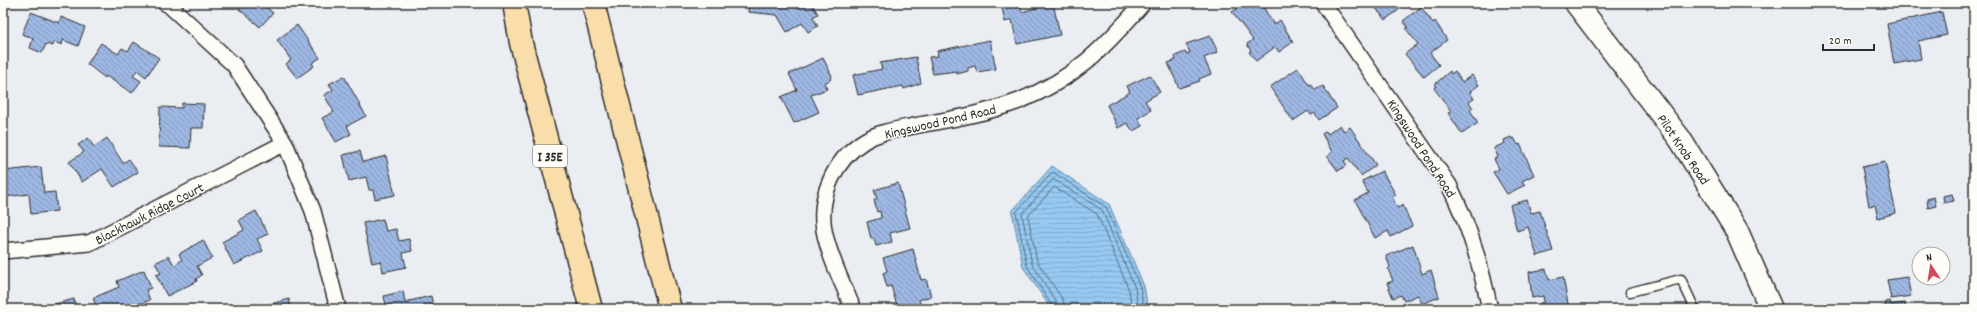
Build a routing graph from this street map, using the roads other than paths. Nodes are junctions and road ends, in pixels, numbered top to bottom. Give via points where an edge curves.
1 (514, 3) edge
2 (593, 3) edge
3 (1143, 3) edge
4 (1323, 3) edge
5 (1576, 3) edge
6 (168, 4) edge
7 (286, 143) junction
8 (3, 251) edge
9 (1630, 292) dead end
10 (338, 309) edge
11 (591, 309) edge
12 (670, 309) edge
13 (853, 309) edge
14 (1490, 309) edge
15 (1695, 309) edge
16 (1771, 309) edge

1 - 11 highway, I 35E via 523,50
2 - 12 highway
3 - 13 street, Kingswood Pond Road via 1089,61 1055,84 1018,101 986,111 882,133 865,140 844,159 826,192 823,220 826,239
4 - 14 street, Kingswood Pond Road via 1449,185 1474,242
5 - 16 main road, Pilot Knob Road via 1680,139 1737,231
6 - 7 street via 234,65
7 - 8 street, Blackhawk Ridge Court via 89,243
7 - 10 street via 313,210
9 - 15 lane via 1681,279

